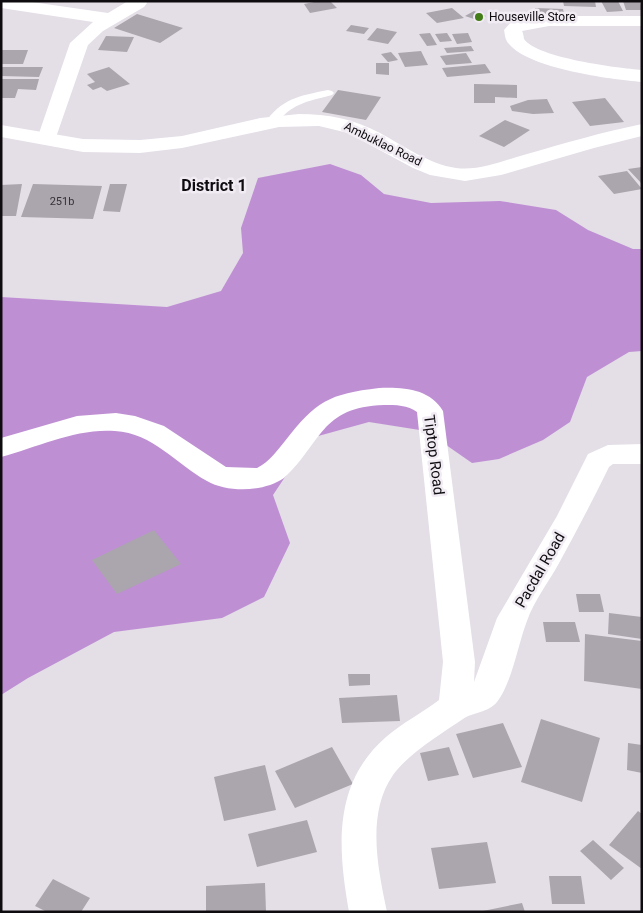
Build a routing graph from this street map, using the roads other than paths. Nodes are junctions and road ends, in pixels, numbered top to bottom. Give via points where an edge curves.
1 (138, 2) dead end
2 (1, 3) edge
3 (110, 19) junction
4 (642, 21) edge
5 (642, 76) edge
6 (328, 93) dead end
7 (270, 124) junction
8 (642, 130) edge
9 (1, 131) edge
10 (47, 139) junction
11 (1, 448) edge
12 (642, 454) edge
13 (454, 706) junction
14 (368, 912) edge

1 - 3 street
2 - 3 street
3 - 10 street via 79,42
4 - 5 street via 549,21 517,26 513,30 515,40 536,53 592,69
6 - 7 lane via 281,108
7 - 8 street, Ambuklao Road via 299,120 334,122 383,141 431,168 455,174 492,171
7 - 10 street, Ambuklao Road via 163,144 104,146
9 - 10 street, Ambuklao Road
11 - 13 street, Tiptop Road via 86,422 115,420 155,432 218,475 254,478 277,469 312,424 331,406 387,396 415,398 430,411 459,662
12 - 13 street, Pacdal Road via 608,455 598,461 570,518 512,618 485,693 474,702
13 - 14 street via 397,748 373,775 362,804 358,832 359,864

